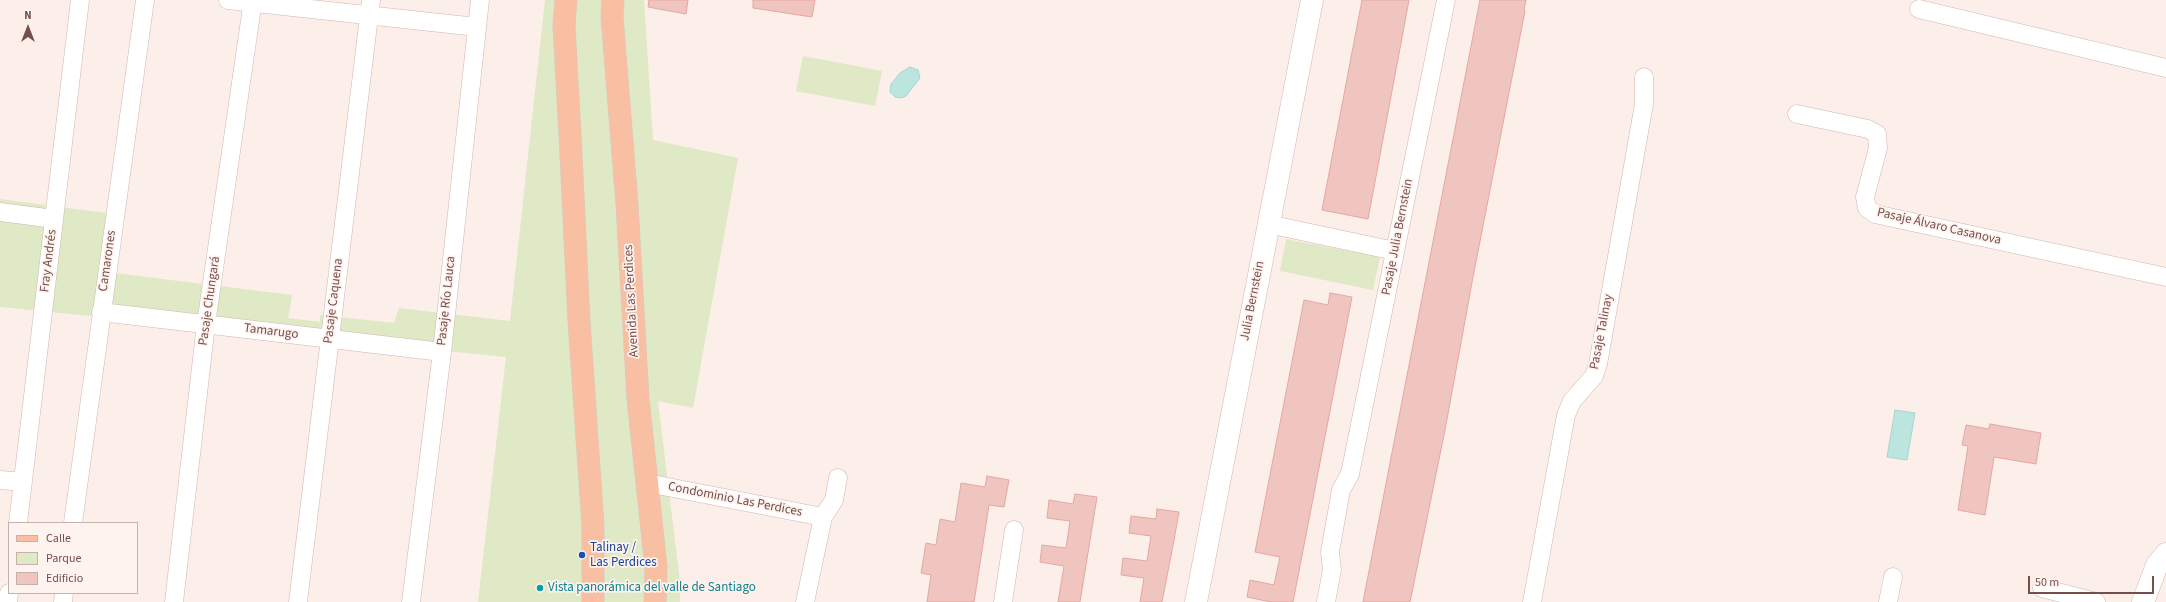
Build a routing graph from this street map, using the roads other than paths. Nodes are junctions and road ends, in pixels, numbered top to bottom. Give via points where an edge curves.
1 (80, 0) edge
2 (145, 0) edge
3 (228, 0) edge
4 (480, 0) edge
5 (566, 0) edge
6 (613, 0) edge
7 (1312, 0) edge
8 (1446, 0) edge
9 (253, 1) edge
10 (370, 8) edge
11 (1920, 9) dead end
12 (477, 27) junction
13 (2166, 68) edge
14 (1644, 77) dead end
15 (1797, 114) dead end
16 (0, 212) edge
17 (54, 219) junction
18 (1268, 224) junction
19 (1395, 250) junction
20 (2166, 278) edge
21 (101, 312) junction
22 (206, 324) junction
23 (330, 339) junction
24 (442, 352) junction
25 (838, 478) dead end
26 (0, 480) edge
27 (23, 482) junction
28 (647, 483) junction
29 (823, 517) junction
30 (18, 522) edge
31 (73, 522) edge
32 (1014, 530) dead end
33 (2166, 554) edge
34 (1893, 578) dead end
35 (2042, 588) dead end
36 (174, 602) edge
37 (298, 602) edge
38 (412, 602) edge
39 (593, 602) edge
40 (656, 602) edge
41 (805, 602) edge
42 (1003, 602) edge
43 (1196, 602) edge
44 (1326, 602) edge
45 (1532, 602) edge
46 (1888, 602) edge
47 (2096, 602) edge
48 (2143, 602) edge

1 - 17 street, Fray Andrés
2 - 21 street, Camarones
3 - 9 street
4 - 12 street, Pasaje Río Lauca
5 - 39 main road via 564,25 579,320 593,526
6 - 28 main road, Avenida Las Perdices via 612,17 627,204 638,399
7 - 18 street, Julia Bernstein
8 - 19 street, Pasaje Julia Bernstein
9 - 10 street
9 - 22 street, Pasaje Chungará
10 - 12 street
10 - 23 street, Pasaje Caquena
11 - 13 street
12 - 24 street, Pasaje Río Lauca
14 - 45 street, Pasaje Talinay via 1644,104 1598,364 1594,376 1572,401 1566,415
15 - 20 street, Pasaje Álvaro Casanova via 1868,129 1877,134 1878,148 1865,197 1867,208 1875,214
16 - 17 street
17 - 27 street, Fray Andrés
18 - 19 street
18 - 43 street, Julia Bernstein
19 - 44 street, Pasaje Julia Bernstein via 1350,474 1352,492 1341,553 1332,570
21 - 22 street, Tamarugo
21 - 31 street, Camarones
22 - 23 street, Tamarugo
22 - 36 street, Pasaje Chungará
23 - 24 street, Tamarugo
23 - 37 street, Pasaje Caquena
24 - 38 street, Pasaje Río Lauca
25 - 29 street via 834,500
26 - 27 street
27 - 30 street, Fray Andrés
28 - 29 street, Condominio Las Perdices
28 - 40 main road, Avenida Las Perdices via 656,567
29 - 41 street
32 - 42 street
33 - 48 street via 2158,566
34 - 46 street
35 - 47 street

